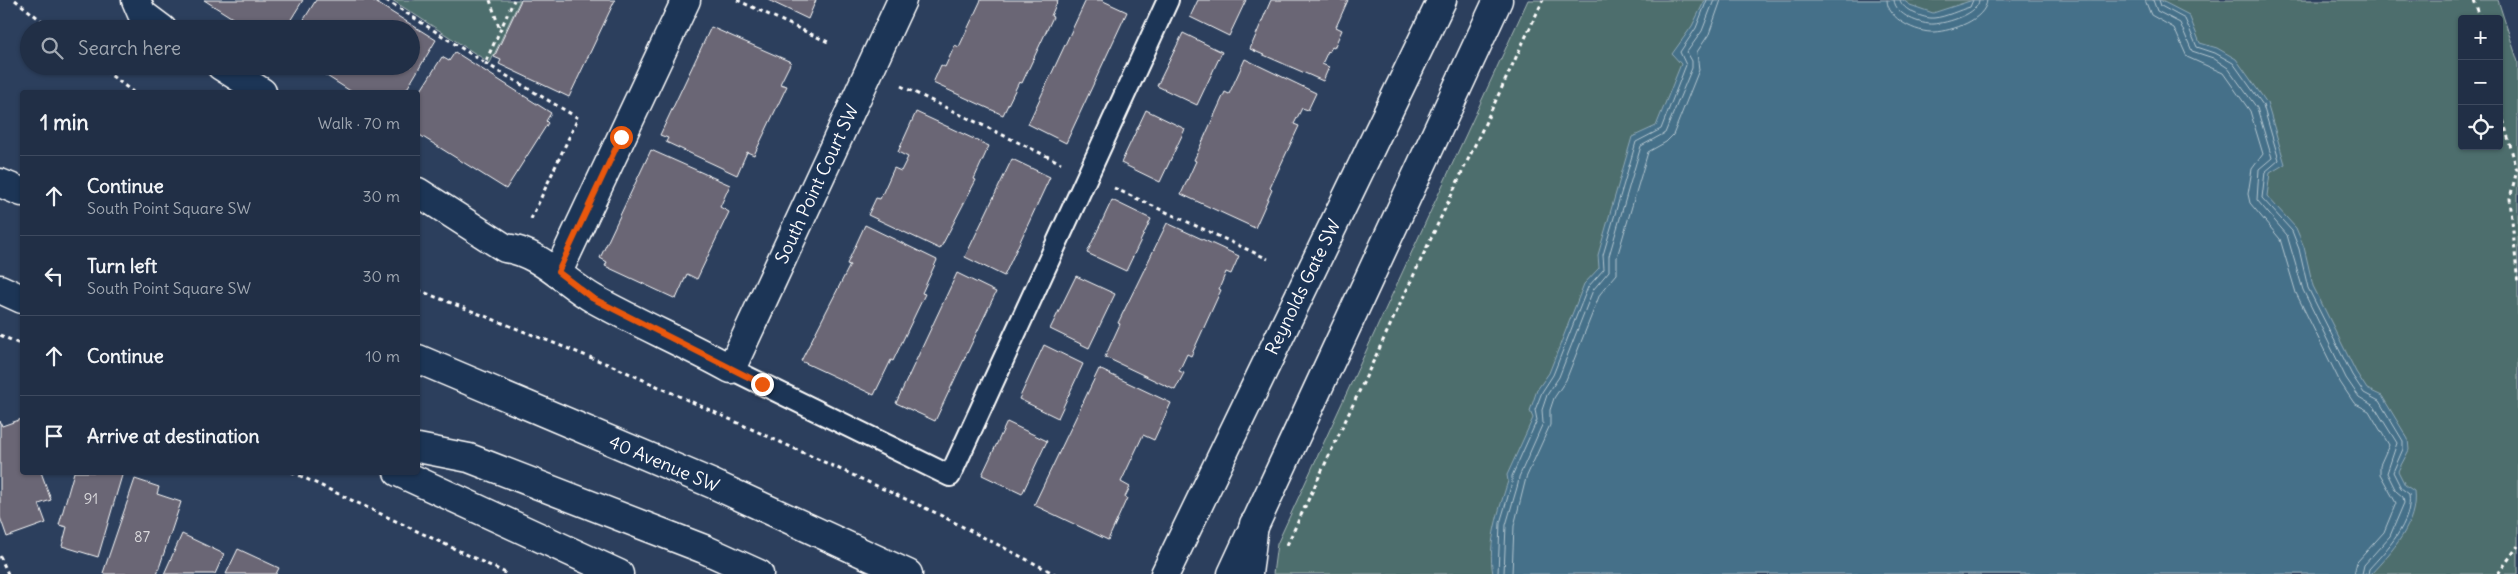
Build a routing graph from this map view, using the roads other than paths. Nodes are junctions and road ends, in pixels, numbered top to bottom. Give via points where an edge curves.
1 (136, 0) edge
2 (686, 0) edge
3 (902, 0) edge
4 (1168, 0) edge
5 (1442, 0) edge
6 (1498, 0) edge
7 (150, 20) edge
8 (235, 75) edge
9 (259, 90) edge
10 (0, 183) edge
11 (20, 191) edge
12 (420, 193) edge
13 (558, 272) junction
14 (0, 289) edge
15 (20, 299) edge
16 (420, 360) edge
17 (731, 369) junction
18 (420, 448) edge
19 (404, 475) edge
20 (1254, 524) junction
21 (619, 574) edge
22 (759, 574) edge
23 (908, 574) edge
24 (1165, 574) edge
25 (1232, 574) edge
26 (1248, 574) edge

1 - 7 street via 142,14
2 - 13 street
3 - 17 street, South Point Court SW
4 - 17 lane via 950,476
5 - 24 street, Reynolds Gate SW
6 - 20 street
8 - 9 street
10 - 11 street
12 - 13 street via 505,248 517,250
13 - 17 street via 592,298
14 - 15 street
16 - 23 street, 40 Avenue SW via 713,484
18 - 22 street via 469,458 704,549
19 - 21 street
20 - 25 street
20 - 26 street

